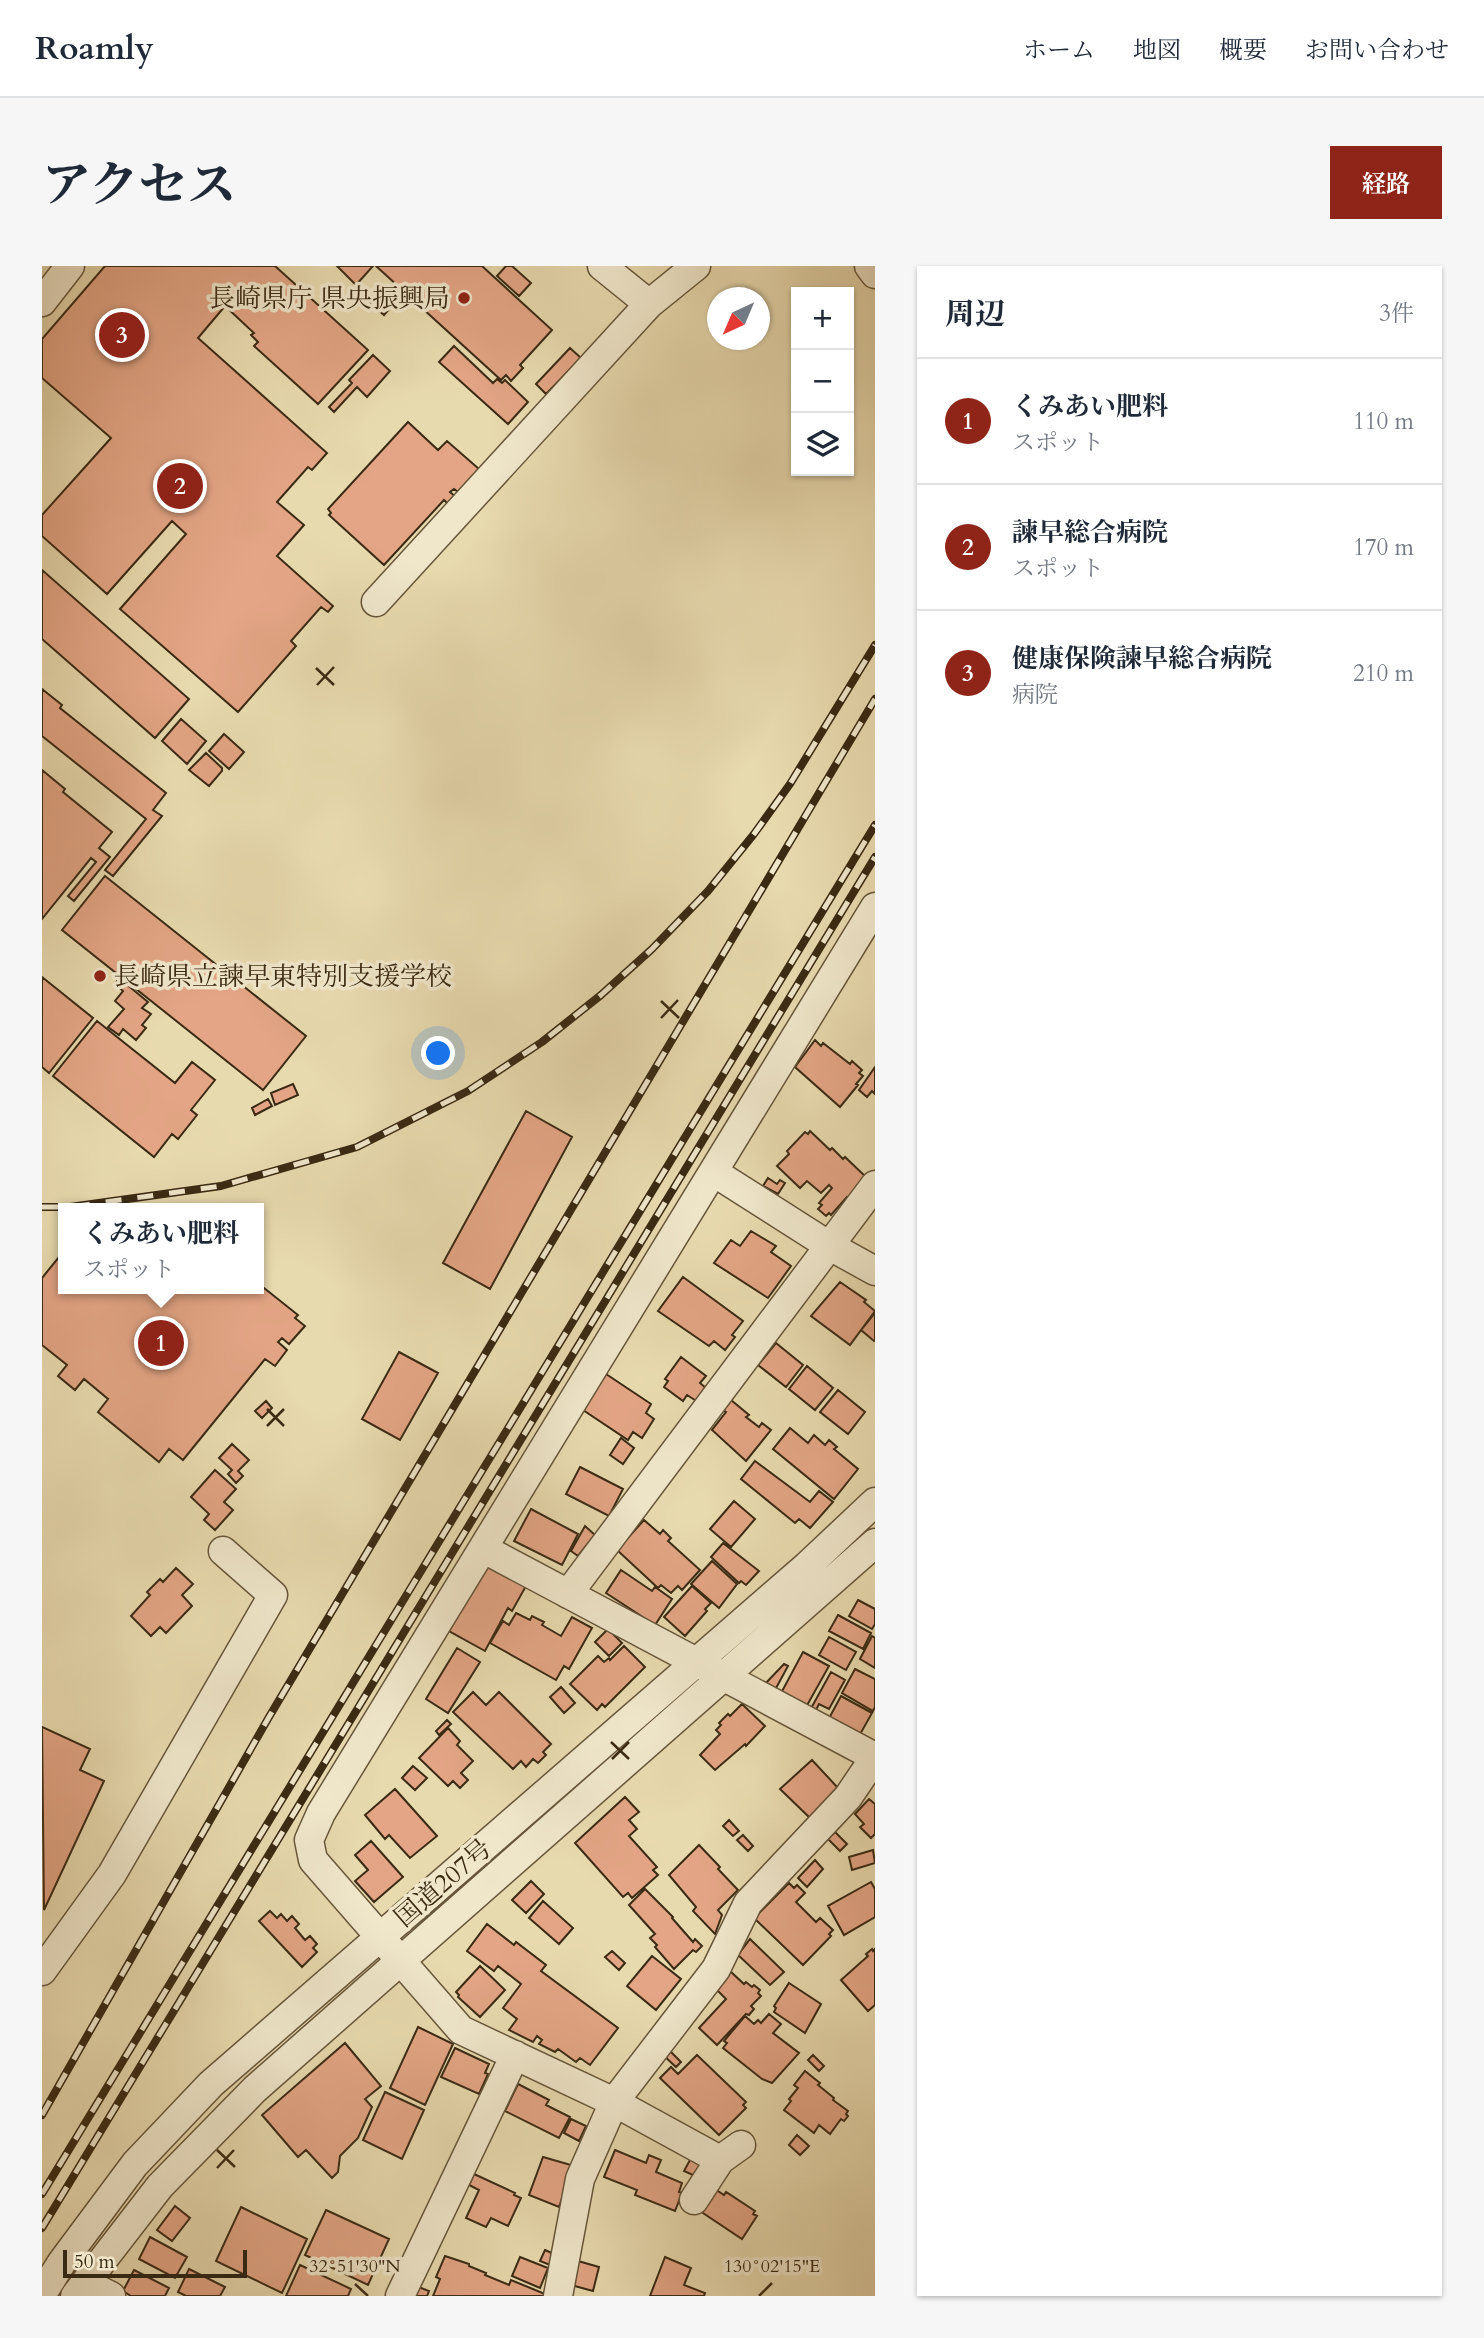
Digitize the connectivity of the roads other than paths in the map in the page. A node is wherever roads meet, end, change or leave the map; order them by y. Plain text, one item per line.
1 (70, 266) edge
2 (602, 266) edge
3 (696, 266) edge
4 (869, 266) edge
5 (875, 274) edge
6 (42, 302) edge
7 (649, 304) junction
8 (376, 602) dead end
9 (875, 907) edge
10 (715, 1172) junction
11 (875, 1185) edge
12 (828, 1245) junction
13 (875, 1271) edge
14 (875, 1502) edge
15 (875, 1544) edge
16 (484, 1549) junction
17 (223, 1551) dead end
18 (568, 1594) junction
19 (695, 1662) junction
20 (722, 1676) junction
21 (875, 1757) edge
22 (381, 1937) junction
23 (401, 1961) junction
24 (42, 1971) edge
25 (515, 2055) junction
26 (614, 2102) junction
27 (694, 2200) dead end
28 (80, 2289) edge
29 (42, 2294) edge
30 (110, 2296) edge
31 (400, 2296) edge
32 (558, 2296) edge

1 - 6 street
2 - 7 street
3 - 7 street
4 - 5 street
7 - 8 street
9 - 10 street
10 - 12 street
10 - 16 street
11 - 12 street
12 - 13 street
12 - 18 street
14 - 19 street, 国道207号
15 - 20 street
16 - 18 street
16 - 22 street
17 - 24 street
18 - 19 street
19 - 20 street
19 - 22 street, 国道207号
20 - 21 street
20 - 23 street
21 - 26 street
22 - 23 street
22 - 29 street, 国道207号
23 - 25 street
23 - 28 street
25 - 26 street
25 - 31 street
26 - 27 street
26 - 32 street
28 - 30 street

